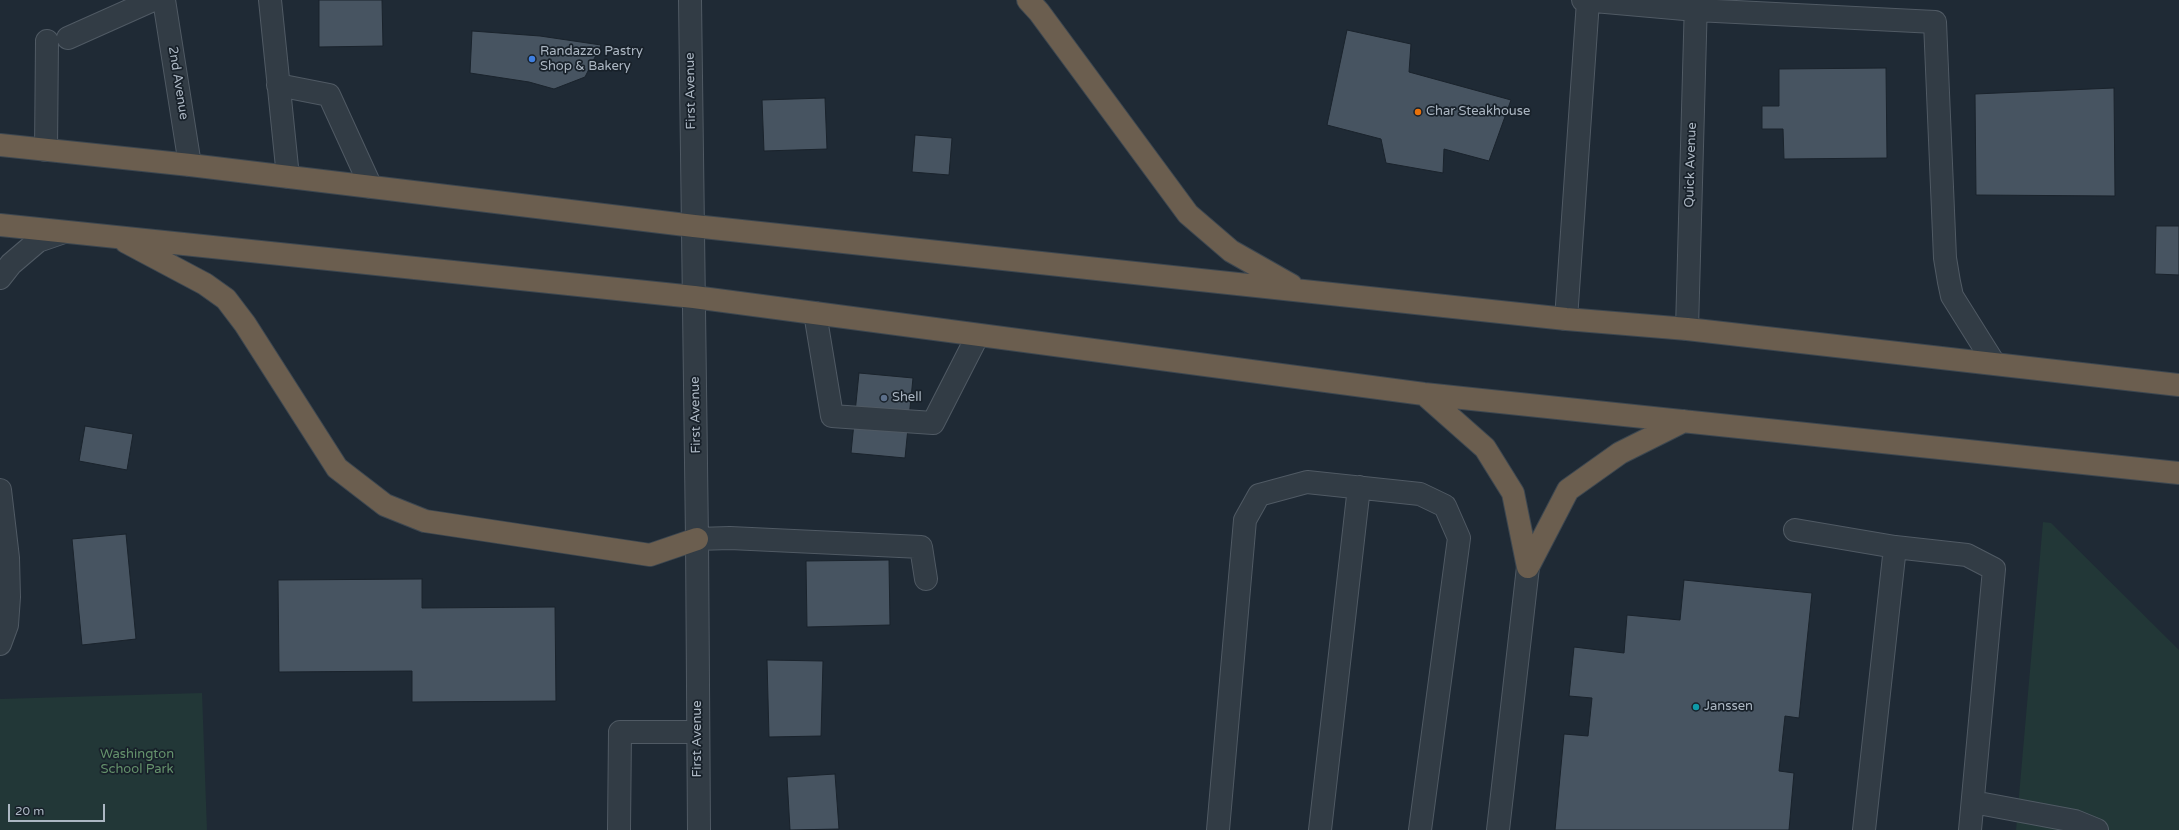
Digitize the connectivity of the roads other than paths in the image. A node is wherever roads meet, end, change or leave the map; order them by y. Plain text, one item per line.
1 (153, 0) edge
2 (164, 0) edge
3 (270, 0) edge
4 (690, 0) edge
5 (1028, 0) edge
6 (1586, 0) edge
7 (1696, 5) edge
8 (278, 85) junction
9 (0, 145) edge
10 (46, 150) junction
11 (190, 165) junction
12 (288, 177) junction
13 (371, 187) junction
14 (0, 225) edge
15 (694, 226) junction
16 (64, 232) junction
17 (115, 237) junction
18 (0, 278) edge
19 (1298, 290) junction
20 (694, 297) junction
21 (815, 313) junction
22 (1566, 319) junction
23 (1687, 329) junction
24 (978, 335) junction
25 (1994, 363) junction
26 (2179, 385) edge
27 (1424, 394) junction
28 (1684, 421) junction
29 (2176, 474) edge
30 (1359, 487) junction
31 (0, 490) edge
32 (1795, 530) dead end
33 (697, 539) junction
34 (1895, 548) junction
35 (1528, 567) junction
36 (926, 579) dead end
37 (0, 644) edge
38 (698, 732) junction
39 (1973, 802) junction
40 (619, 829) dead end
41 (699, 830) edge
42 (1218, 830) edge
43 (1320, 830) edge
44 (1420, 830) edge
45 (1498, 830) edge
46 (1864, 830) edge
47 (1970, 830) edge
48 (2097, 830) edge

1 - 10 street
2 - 11 street, 2nd Avenue
3 - 8 street
4 - 15 street, First Avenue
5 - 19 highway
6 - 7 street
6 - 22 street
7 - 23 street, Quick Avenue
7 - 25 street
8 - 12 street
8 - 13 street
9 - 10 highway
10 - 11 highway
11 - 12 highway
12 - 13 highway
13 - 15 highway
14 - 16 highway
15 - 19 highway
15 - 20 street, First Avenue
16 - 17 highway
16 - 18 street
17 - 20 highway
17 - 33 highway
19 - 22 highway
20 - 21 highway
20 - 33 street, First Avenue
21 - 24 highway
21 - 24 street
22 - 23 highway
23 - 25 highway
24 - 27 highway
25 - 26 highway
27 - 28 highway
27 - 35 highway
28 - 29 highway
28 - 35 highway
30 - 42 street
30 - 43 street
30 - 44 street
31 - 37 street
32 - 34 street
33 - 36 street
33 - 38 street, First Avenue
34 - 39 street
34 - 46 street
35 - 45 street
38 - 40 street
38 - 41 street, First Avenue
39 - 47 street
39 - 48 street

